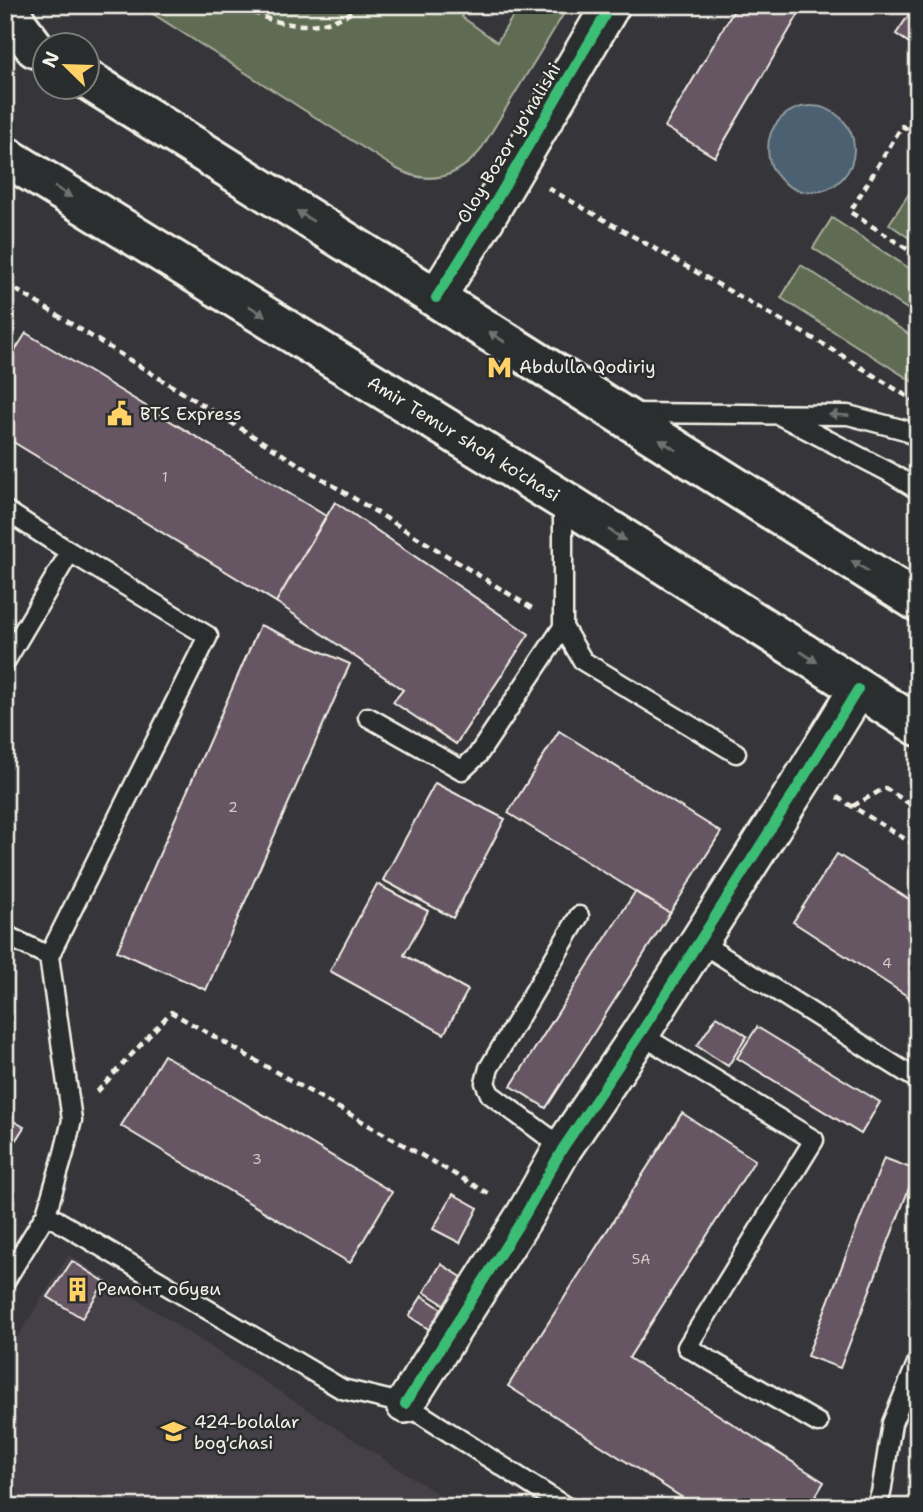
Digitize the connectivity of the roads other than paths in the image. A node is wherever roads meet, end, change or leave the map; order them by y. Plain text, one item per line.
1 (7, 5) edge
2 (611, 5) edge
3 (28, 44) edge
4 (102, 89) edge
5 (5, 156) edge
6 (436, 298) junction
7 (617, 413) junction
8 (776, 414) junction
9 (918, 438) edge
10 (918, 490) edge
11 (563, 500) junction
12 (5, 510) edge
13 (70, 552) junction
14 (918, 603) edge
15 (563, 627) junction
16 (5, 662) edge
17 (858, 689) junction
18 (368, 717) dead end
19 (918, 726) edge
20 (736, 753) dead end
21 (579, 916) dead end
22 (5, 934) edge
23 (698, 941) junction
24 (49, 956) junction
25 (640, 1034) junction
26 (918, 1080) edge
27 (563, 1147) junction
28 (46, 1214) junction
29 (5, 1281) edge
30 (918, 1361) edge
31 (405, 1404) junction
32 (818, 1423) dead end
33 (566, 1507) edge
34 (876, 1507) edge

1 - 3 main road
2 - 6 street, Oloy Bozor yo'nalishi
6 -> 4 main road
5 -> 11 main road, Amir Temur shoh ko'chasi
7 -> 6 main road
7 - 8 lane
14 -> 7 main road
9 -> 8 lane
8 - 10 lane
11 - 15 lane
11 -> 17 main road, Amir Temur shoh ko'chasi
12 - 13 lane
13 - 16 lane
13 - 24 lane
15 - 18 lane
15 - 20 lane
17 - 19 main road, Amir Temur shoh ko'chasi
17 - 23 street
21 - 27 lane
22 - 24 lane
23 - 25 street
23 - 26 lane
24 - 28 lane
25 - 27 street
25 - 32 lane
27 - 31 street
28 - 29 lane
28 - 31 lane
30 - 34 lane
31 - 33 lane

